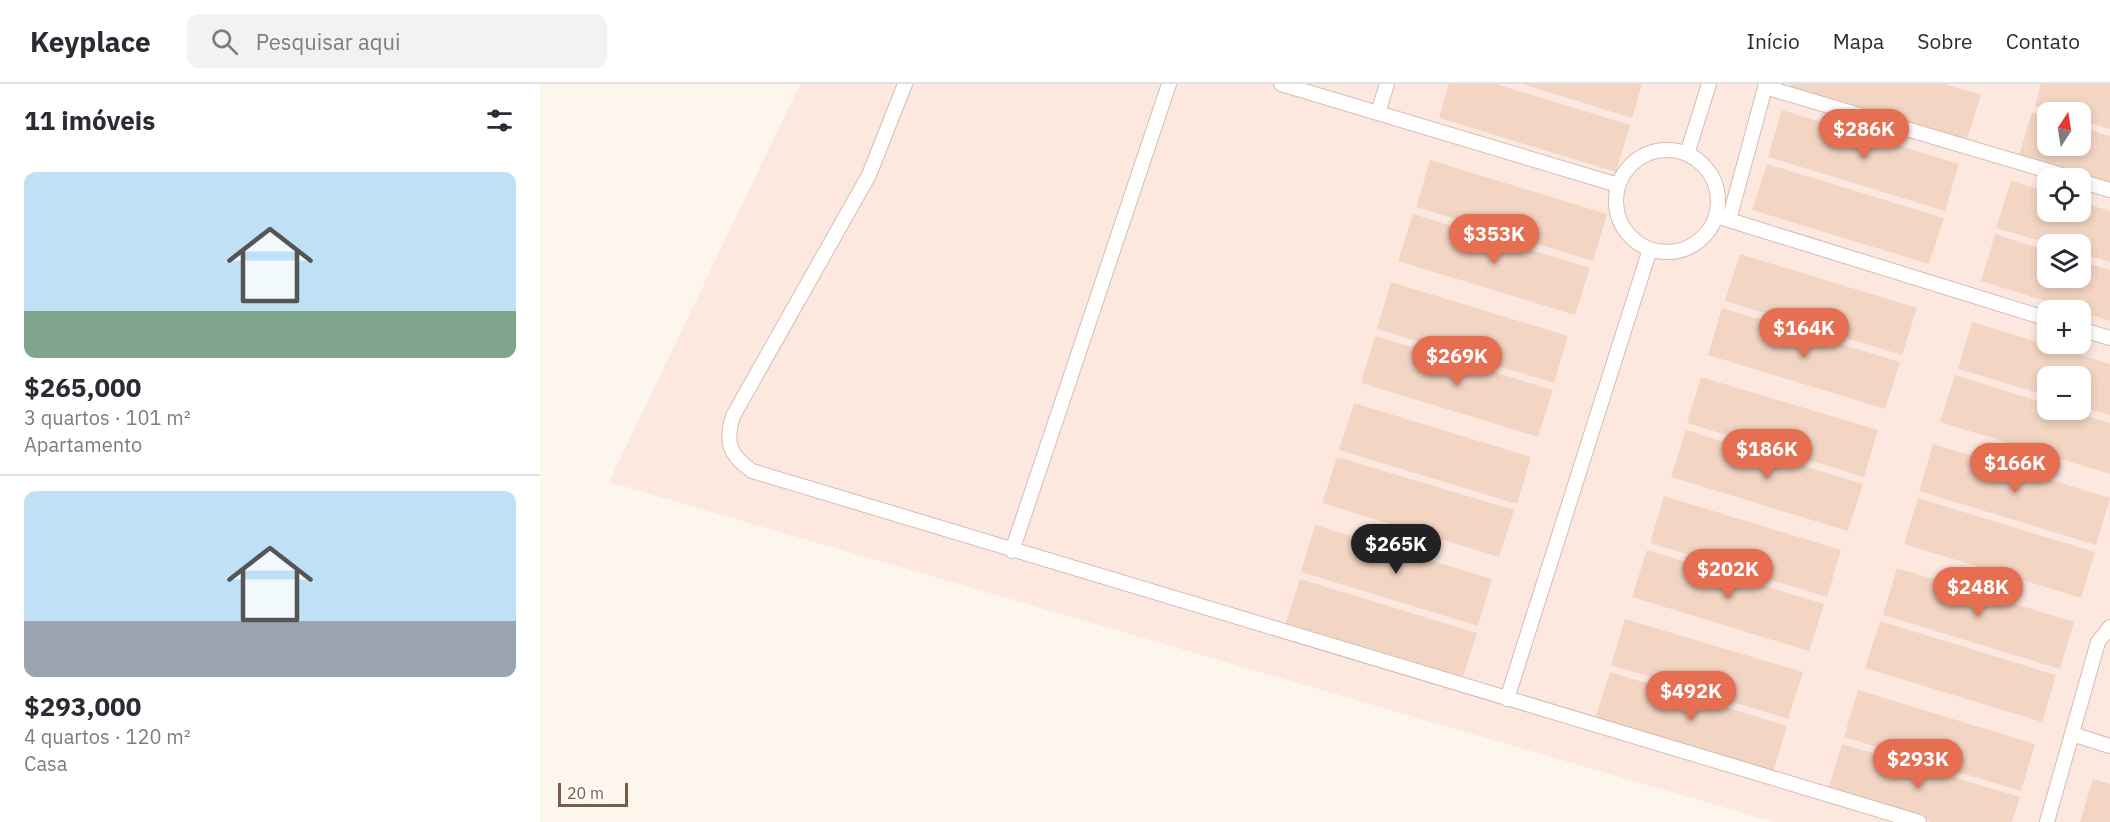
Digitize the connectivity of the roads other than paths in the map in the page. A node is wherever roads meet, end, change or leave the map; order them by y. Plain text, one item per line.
1 (905, 84) edge
2 (1169, 84) edge
3 (1281, 84) edge
4 (1387, 84) edge
5 (1709, 84) edge
6 (1765, 86) edge
7 (1378, 113) junction
8 (1687, 154) junction
9 (2039, 168) edge
10 (2091, 184) edge
11 (1618, 185) junction
12 (2110, 190) edge
13 (1722, 218) junction
14 (1650, 249) junction
15 (2037, 316) edge
16 (2091, 332) edge
17 (2110, 338) edge
18 (1011, 551) junction
19 (2110, 627) edge
20 (1507, 699) junction
21 (2072, 734) junction
22 (2110, 746) edge
23 (1919, 822) edge
24 (2047, 822) edge

1 - 18 lane
2 - 18 lane
3 - 7 lane
4 - 7 lane
5 - 8 lane
6 - 9 lane
6 - 13 lane
7 - 11 lane
8 - 11 lane
8 - 13 lane
10 - 12 lane
11 - 14 lane
13 - 14 lane
13 - 15 lane
14 - 20 lane
16 - 17 lane
18 - 20 lane
19 - 21 lane
20 - 23 lane
21 - 22 lane
21 - 24 lane

